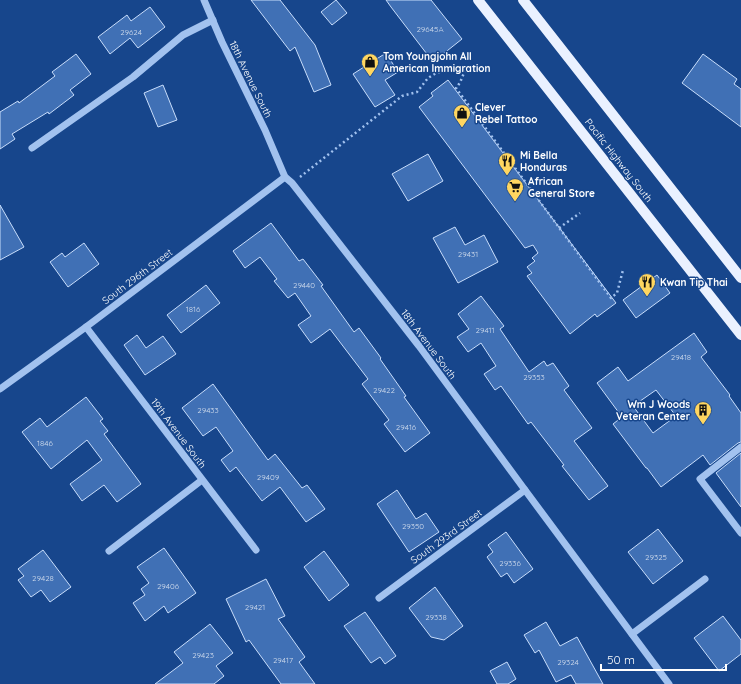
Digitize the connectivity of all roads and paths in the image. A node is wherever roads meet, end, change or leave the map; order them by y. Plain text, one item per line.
1 (204, 0) edge
2 (478, 0) edge
3 (523, 0) edge
4 (213, 20) junction
5 (32, 148) dead end
6 (285, 177) junction
7 (292, 183) junction
8 (580, 212) dead end
9 (559, 228) junction
10 (623, 270) dead end
11 (741, 278) edge
12 (86, 327) junction
13 (741, 335) edge
14 (0, 389) edge
15 (741, 447) edge
16 (202, 480) junction
17 (525, 490) junction
18 (741, 533) edge
19 (256, 550) dead end
20 (109, 551) dead end
21 (705, 579) dead end
22 (378, 598) dead end
23 (632, 634) junction
24 (669, 684) edge

1 - 4 street, 18th Avenue South
2 - 13 main road, Pacific Highway South
3 - 11 main road
4 - 5 street
4 - 6 street, 18th Avenue South
6 - 7 street, 18th Avenue South
6 - 12 street, South 296th Street
7 - 9 path
7 - 17 street, 18th Avenue South
8 - 9 path
9 - 10 path
12 - 14 street, South 296th Street
12 - 16 street, 19th Avenue South
15 - 18 street
16 - 19 street, 19th Avenue South
16 - 20 street
17 - 22 street, South 293rd Street
17 - 23 street, 18th Avenue South
21 - 23 street
23 - 24 street, 18th Avenue South

